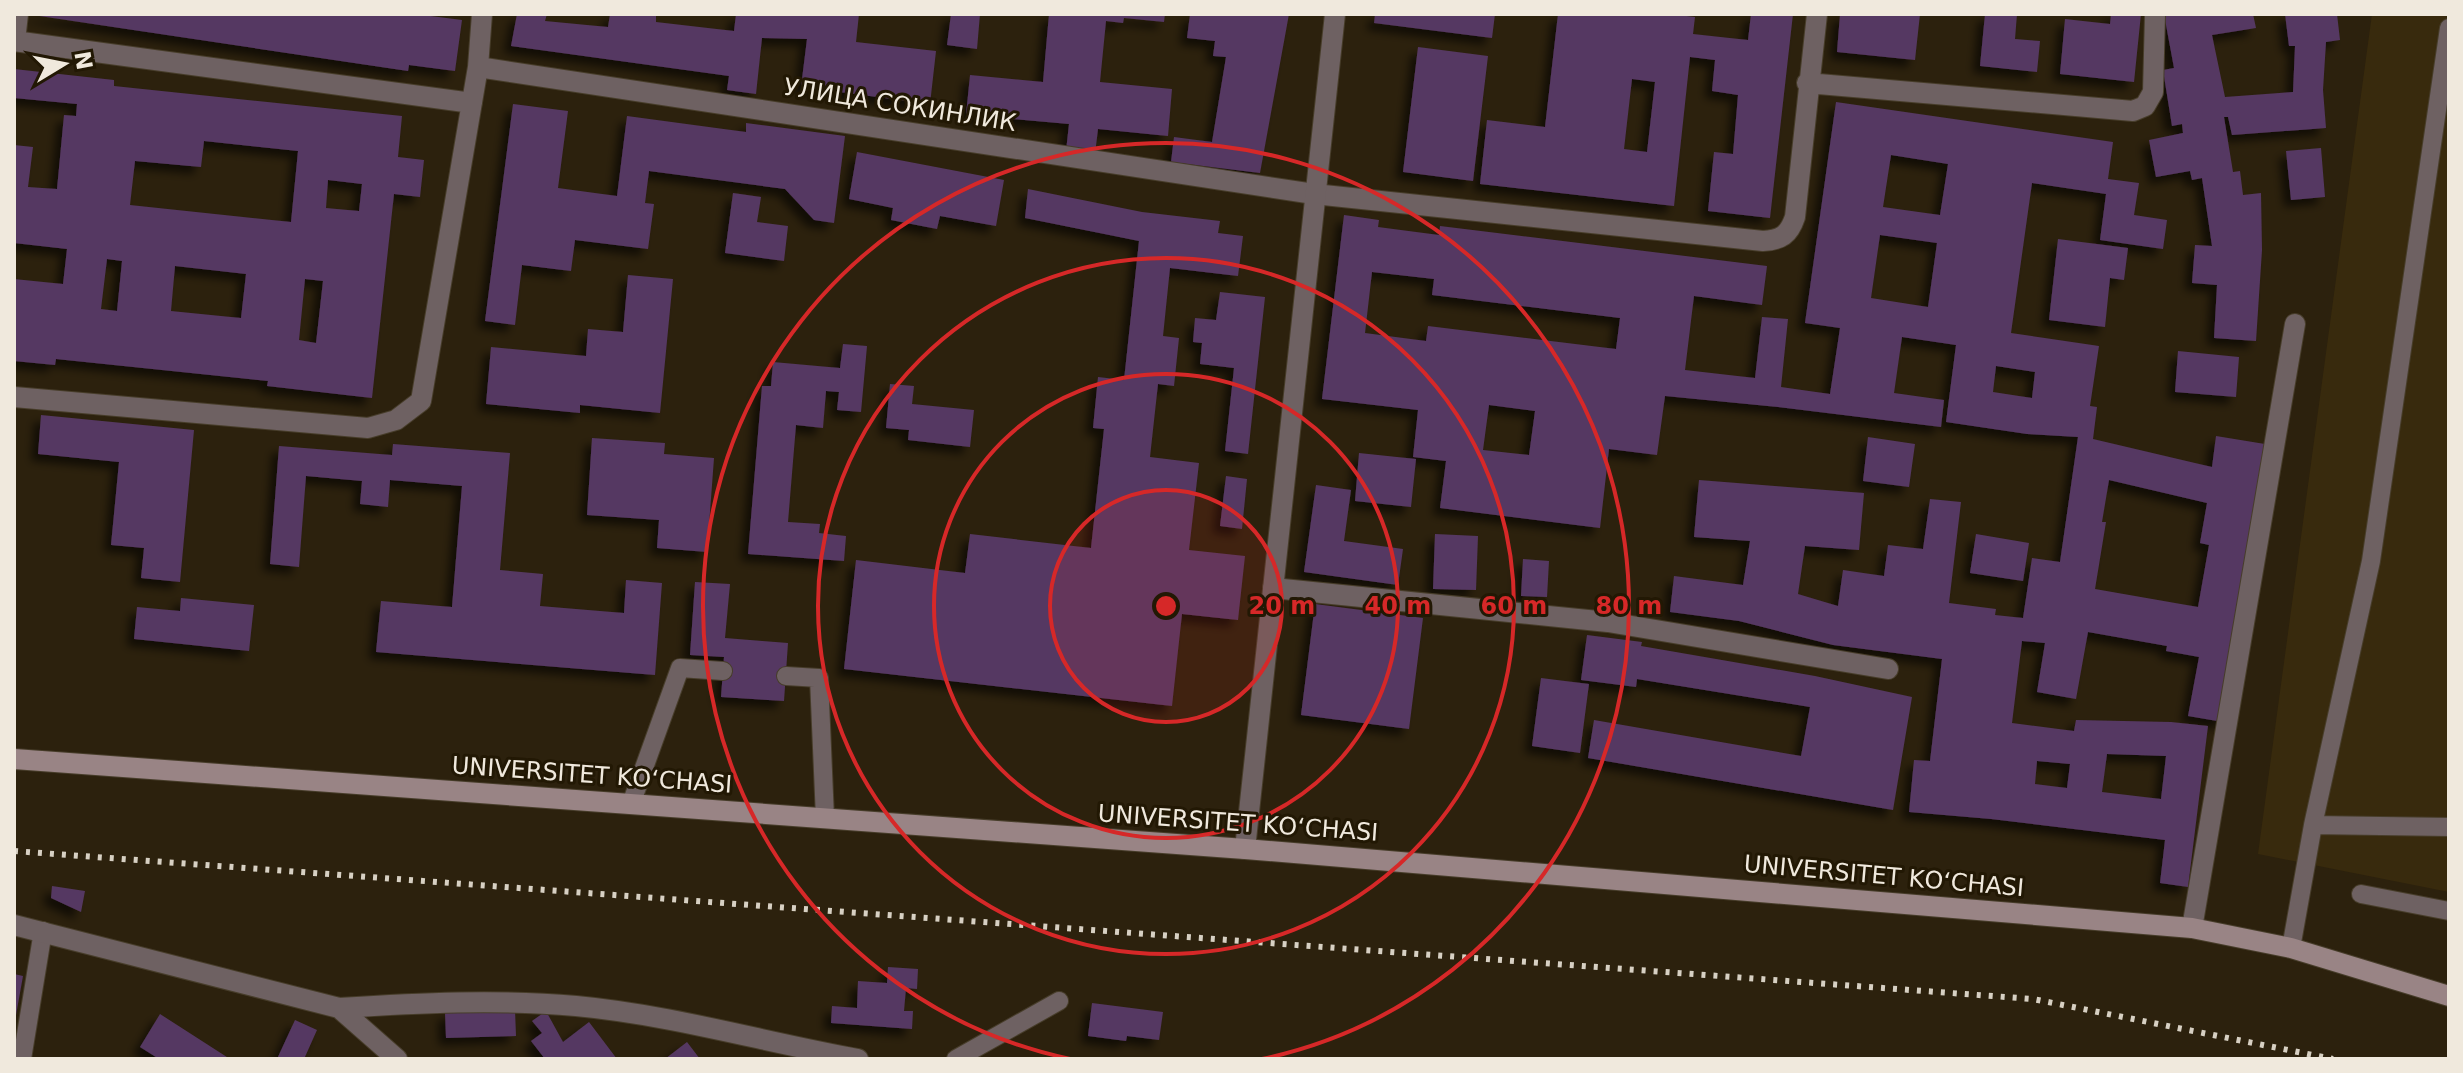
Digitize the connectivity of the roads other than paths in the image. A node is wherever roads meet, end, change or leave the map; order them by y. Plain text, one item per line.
1 (19, 14) edge
2 (482, 14) edge
3 (1335, 14) edge
4 (1817, 14) edge
5 (2155, 14) edge
6 (2449, 28) edge
7 (15, 41) edge
8 (478, 67) junction
9 (1807, 83) junction
10 (472, 103) junction
11 (2443, 108) edge
12 (1314, 194) junction
13 (2295, 324) dead end
14 (14, 397) edge
15 (1273, 588) junction
16 (1888, 669) dead end
17 (723, 671) dead end
18 (786, 676) dead end
19 (14, 759) edge
20 (631, 804) junction
21 (825, 818) junction
22 (2313, 825) junction
23 (2449, 827) edge
24 (1245, 849) junction
25 (2361, 894) dead end
26 (2449, 911) edge
27 (14, 925) edge
28 (2192, 928) junction
29 (43, 931) junction
30 (2291, 948) junction
31 (2449, 996) edge
32 (1059, 1001) dead end
33 (339, 1008) junction
34 (22, 1059) edge
35 (397, 1059) edge
36 (858, 1059) edge
37 (956, 1059) edge

1 - 7 lane
2 - 8 street
3 - 12 street
4 - 9 street
5 - 9 street
6 - 11 lane
7 - 10 street
8 - 10 street
8 - 12 street, УЛИЦА СОКИНЛИК
9 - 12 street, УЛИЦА СОКИНЛИК
10 - 14 street
11 - 22 lane
12 - 15 street
13 - 28 street
15 - 16 street
15 - 24 street
17 - 20 lane
18 - 21 lane
19 - 20 main road, UNIVERSITET KО‘CHASI
20 - 21 main road, UNIVERSITET KО‘CHASI
21 - 24 main road, UNIVERSITET KО‘CHASI
22 - 23 lane
22 - 30 lane
24 - 28 main road, UNIVERSITET KО‘CHASI
25 - 26 lane
27 - 29 street
28 - 30 main road, UNIVERSITET KО‘CHASI
29 - 33 street
29 - 34 lane
30 - 31 main road, UNIVERSITET KО‘CHASI
32 - 37 lane
33 - 35 street
33 - 36 street

